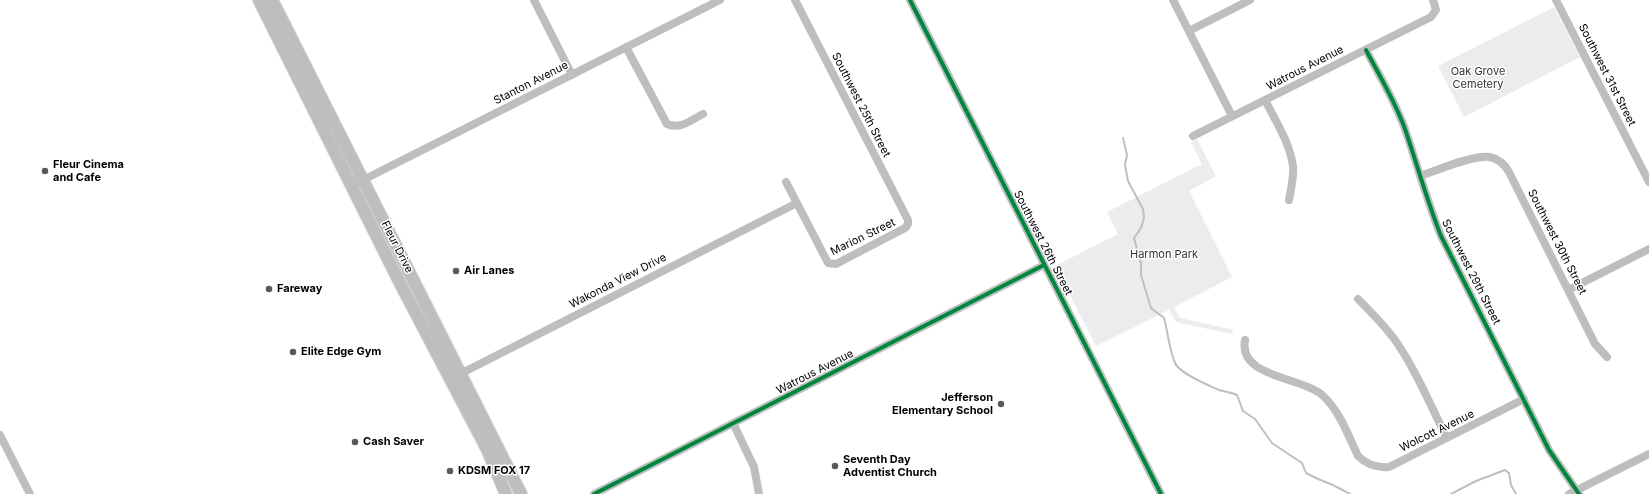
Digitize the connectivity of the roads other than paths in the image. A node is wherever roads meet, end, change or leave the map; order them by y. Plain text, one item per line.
1 (259, 0) edge
2 (272, 0) edge
3 (534, 0) edge
4 (720, 0) edge
5 (795, 0) edge
6 (910, 0) edge
7 (1173, 0) edge
8 (1250, 0) edge
9 (1433, 0) edge
10 (1556, 0) edge
11 (1189, 31) junction
12 (626, 47) junction
13 (1366, 50) junction
14 (572, 75) junction
15 (1265, 100) junction
16 (703, 114) dead end
17 (1232, 116) junction
18 (1192, 136) dead end
19 (1420, 176) junction
20 (364, 180) junction
21 (786, 182) dead end
22 (1649, 182) edge
23 (352, 186) junction
24 (1289, 200) dead end
25 (797, 202) junction
26 (908, 220) joint
27 (1649, 249) edge
28 (1044, 265) junction
29 (1568, 290) junction
30 (1358, 299) dead end
31 (1245, 340) dead end
32 (1607, 357) dead end
33 (456, 376) junction
34 (1524, 399) junction
35 (733, 423) junction
36 (0, 435) edge
37 (1447, 438) junction
38 (1649, 454) edge
39 (1575, 493) edge
40 (30, 494) edge
41 (506, 494) edge
42 (521, 494) edge
43 (594, 494) edge
44 (759, 494) edge
45 (1161, 494) edge

1 - 23 main road, Fleur Drive
2 - 20 main road, Fleur Drive
3 - 14 street
4 - 12 street, Stanton Avenue
5 - 26 street, Southwest 25th Street
6 - 28 street, Southwest 26th Street
7 - 11 street
8 - 11 street
9 - 13 street, Watrous Avenue
10 - 22 street, Southwest 31st Street
11 - 17 street
12 - 14 street, Stanton Avenue
12 - 16 street
13 - 15 street, Watrous Avenue
13 - 19 street, Southwest 29th Street
14 - 20 street, Stanton Avenue
15 - 17 street, Watrous Avenue
15 - 24 street
17 - 18 street, Watrous Avenue
19 - 29 street, Southwest 30th Street
19 - 34 street, Southwest 29th Street
20 - 23 street, Stanton Avenue
20 - 33 main road, Fleur Drive
21 - 25 street
23 - 33 main road, Fleur Drive
25 - 26 street, Marion Street
25 - 33 street, Wakonda View Drive
27 - 29 street
28 - 35 street, Watrous Avenue
28 - 45 street, Southwest 26th Street
29 - 32 street, Southwest 30th Street
30 - 37 street
31 - 37 street, Wolcott Avenue
33 - 41 main road, Fleur Drive
33 - 42 main road, Fleur Drive
34 - 37 street, Wolcott Avenue
34 - 39 street, Southwest 29th Street
35 - 43 street, Watrous Avenue
35 - 44 street
36 - 40 street
38 - 39 street

